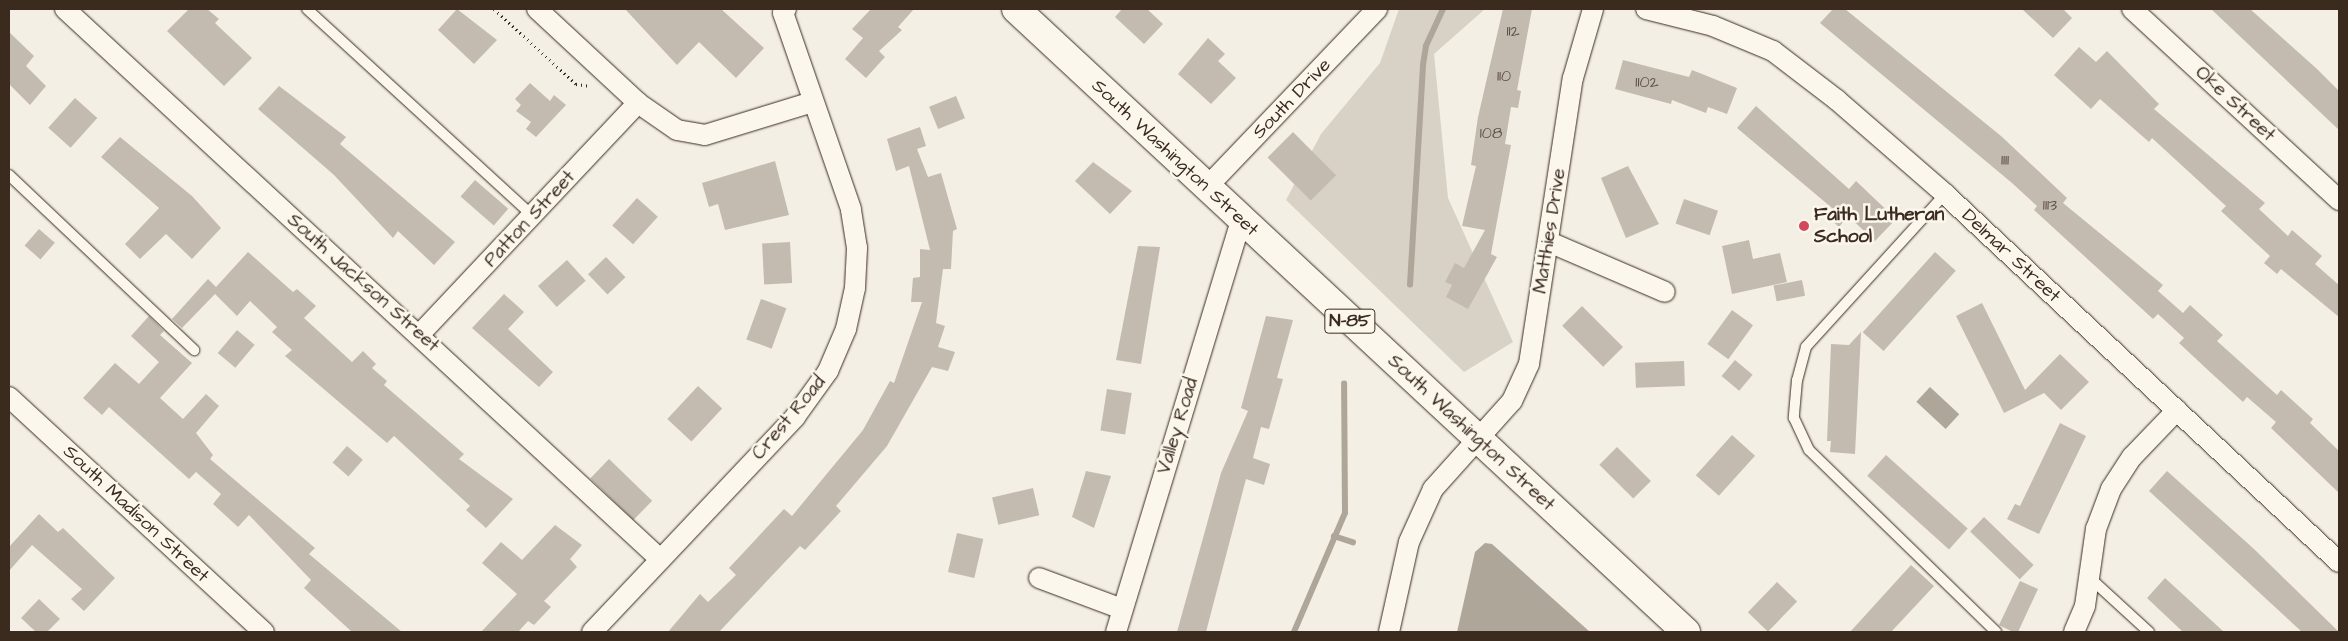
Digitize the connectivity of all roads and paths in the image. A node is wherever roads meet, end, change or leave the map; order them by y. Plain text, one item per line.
1 (65, 9) edge
2 (307, 9) edge
3 (494, 9) edge
4 (537, 9) edge
5 (1016, 9) edge
6 (1377, 9) edge
7 (1593, 9) edge
8 (1646, 9) edge
9 (2132, 9) edge
10 (781, 10) edge
11 (594, 87) dead end
12 (812, 102) junction
13 (638, 103) junction
14 (9, 175) edge
15 (1206, 188) junction
16 (1945, 194) junction
17 (2339, 200) edge
18 (533, 216) junction
19 (1241, 220) junction
20 (1549, 242) junction
21 (1665, 292) dead end
22 (420, 334) junction
23 (194, 350) dead end
24 (9, 397) edge
25 (2177, 410) junction
26 (1478, 440) junction
27 (660, 559) junction
28 (2339, 562) edge
29 (1039, 578) dead end
30 (2090, 578) junction
31 (1122, 609) junction
32 (264, 632) edge
33 (592, 632) edge
34 (1116, 632) edge
35 (1389, 632) edge
36 (1686, 632) edge
37 (1996, 632) edge
38 (2074, 632) edge
39 (2149, 632) edge

1 - 22 street, South Jackson Street
2 - 18 lane
3 - 11 path
4 - 13 street
5 - 15 main road, South Washington Street / N-85
6 - 15 street, South Drive
7 - 20 street, Matthies Drive
8 - 16 street, Delmar Street
9 - 17 street, Oke Street
10 - 12 street, Crest Road
12 - 13 street
12 - 27 street, Crest Road
13 - 18 street, Patton Street
14 - 23 lane
15 - 19 main road, South Washington Street / N-85
16 - 25 street, Delmar Street
16 - 37 lane
18 - 22 street, Patton Street
19 - 26 main road, South Washington Street / N-85
19 - 31 street, Valley Road
20 - 21 street
20 - 26 street, Matthies Drive
22 - 27 street, South Jackson Street
24 - 32 street, South Madison Street
25 - 28 street, Delmar Street
25 - 30 street
26 - 35 street, Matthies Drive
26 - 36 main road, South Washington Street / N-85
27 - 33 street, Crest Road
29 - 31 street
30 - 38 street
30 - 39 lane
31 - 34 street, Valley Road

